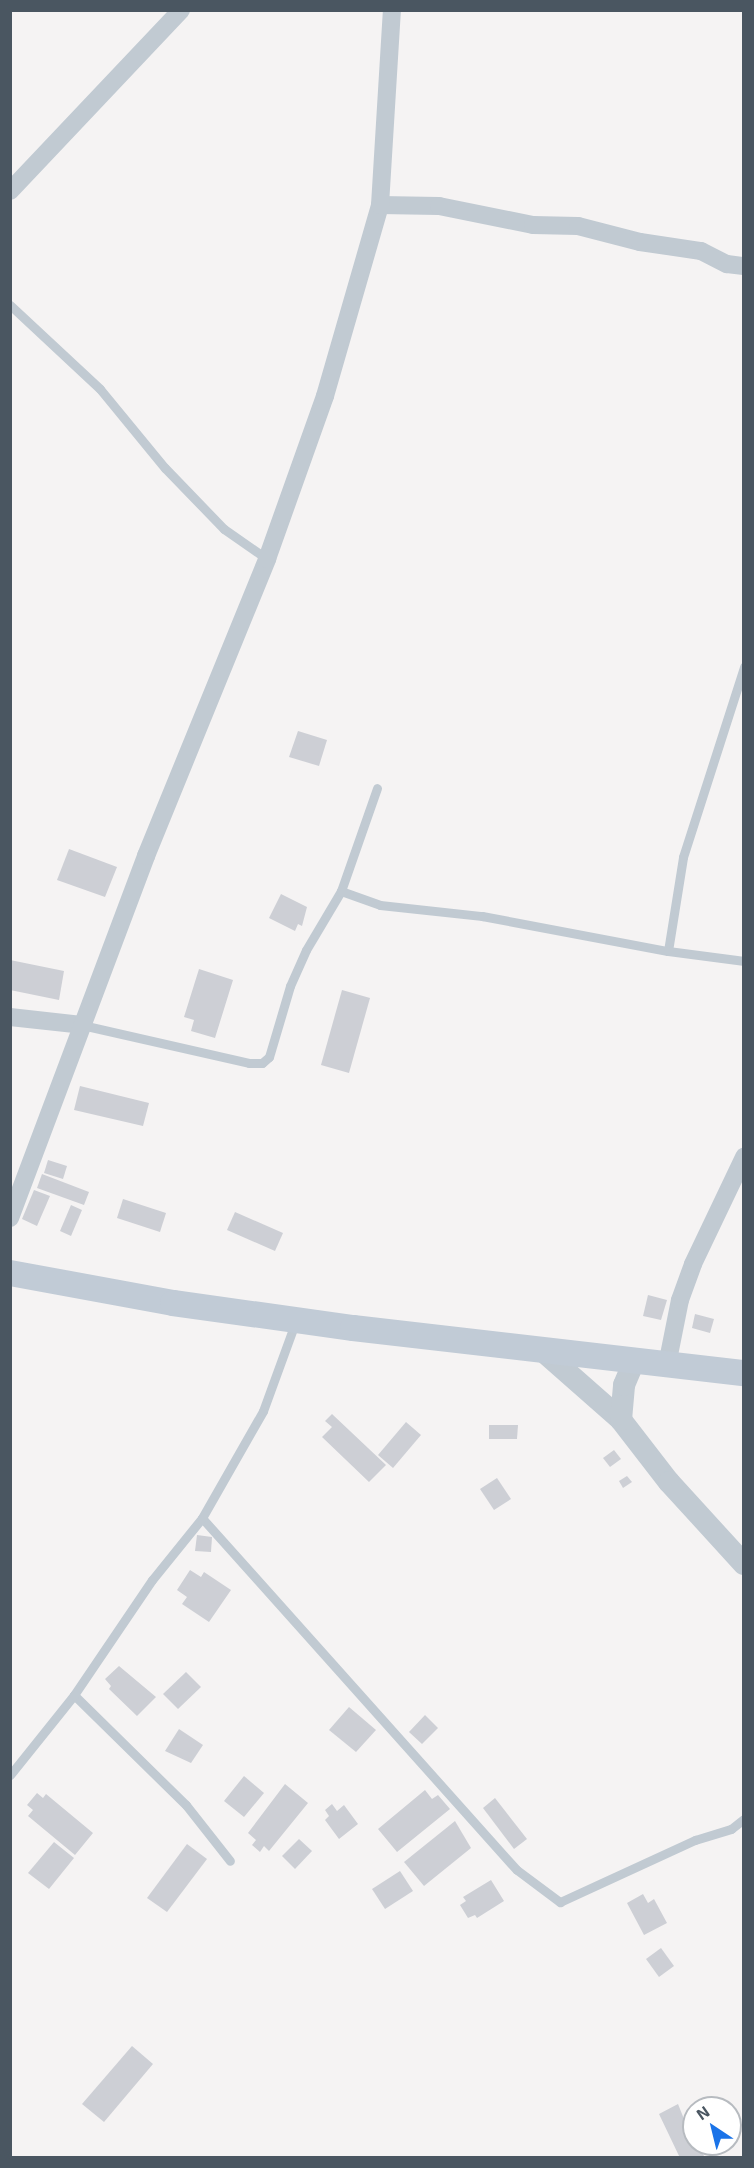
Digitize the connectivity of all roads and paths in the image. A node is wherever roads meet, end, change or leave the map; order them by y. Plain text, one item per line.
1 (181, 10) edge
2 (392, 10) edge
3 (10, 191) edge
4 (380, 205) junction
5 (744, 266) edge
6 (10, 305) edge
7 (267, 559) junction
8 (744, 668) edge
9 (376, 788) dead end
10 (341, 891) junction
11 (668, 951) junction
12 (744, 961) edge
13 (10, 1017) edge
14 (82, 1024) junction
15 (744, 1157) edge
16 (10, 1218) edge
17 (10, 1273) edge
18 (296, 1320) junction
19 (544, 1352) junction
20 (634, 1361) junction
21 (667, 1365) junction
22 (744, 1373) edge
23 (621, 1420) junction
24 (202, 1518) junction
25 (744, 1564) edge
26 (74, 1695) junction
27 (10, 1775) edge
28 (744, 1819) edge
29 (231, 1861) dead end

1 - 3 street
2 - 4 street
4 - 5 street
4 - 7 street
6 - 7 lane
7 - 14 street
8 - 11 lane
9 - 10 lane
10 - 11 lane
10 - 14 lane
11 - 12 lane
13 - 14 street
14 - 16 street
15 - 21 street
17 - 18 main road
18 - 19 main road
18 - 24 lane
19 - 20 main road
19 - 23 street
20 - 21 main road
20 - 23 street
21 - 22 main road
23 - 25 street
24 - 26 lane
24 - 28 lane
26 - 27 lane
26 - 29 lane

